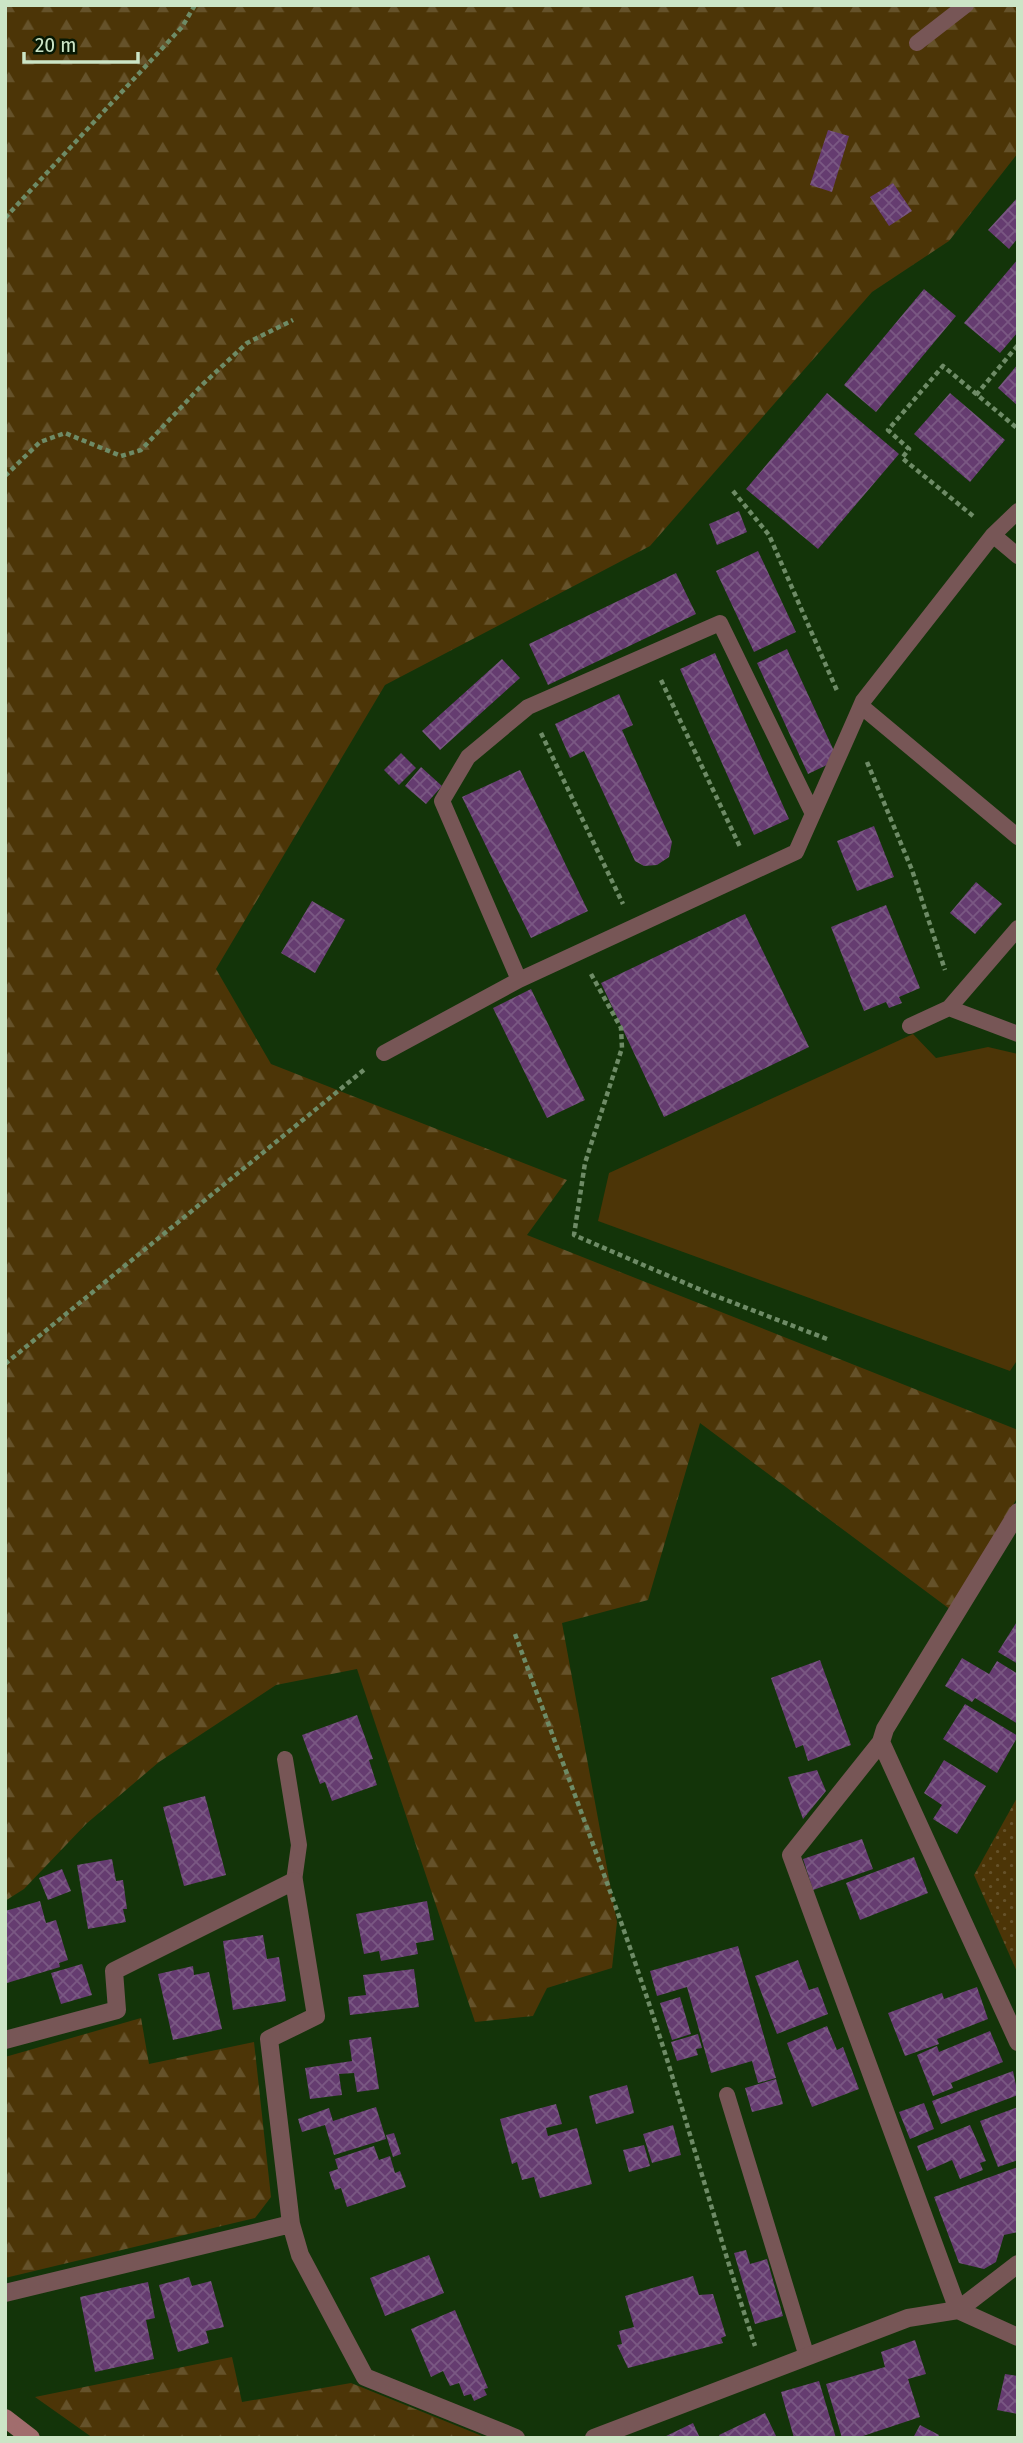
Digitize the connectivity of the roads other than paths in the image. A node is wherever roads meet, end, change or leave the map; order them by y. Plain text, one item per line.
1 (966, 5) edge
2 (917, 43) dead end
3 (1018, 511) edge
4 (993, 535) junction
5 (1018, 556) edge
6 (861, 706) junction
7 (813, 814) junction
8 (1018, 836) edge
9 (1018, 929) edge
10 (519, 979) junction
11 (949, 1008) junction
12 (910, 1026) dead end
13 (1018, 1034) edge
14 (384, 1053) road end
15 (1018, 1512) edge
16 (881, 1742) junction
17 (285, 1759) dead end
18 (294, 1881) junction
19 (5, 2040) edge
20 (1018, 2042) edge
21 (727, 2095) dead end
22 (291, 2224) junction
23 (1018, 2263) edge
24 (5, 2293) edge
25 (958, 2310) junction
26 (1018, 2337) edge
27 (807, 2357) junction
28 (5, 2418) edge
29 (31, 2438) edge
30 (516, 2438) edge
31 (594, 2438) edge

1 - 2 lane
3 - 4 lane
4 - 5 lane
4 - 6 lane
6 - 7 lane
6 - 8 lane
7 - 10 lane
7 - 10 lane
9 - 11 lane
10 - 14 lane
11 - 12 lane
11 - 13 lane
15 - 16 street
16 - 20 street
16 - 25 street
17 - 18 lane
18 - 19 street
18 - 22 street
21 - 27 lane
22 - 24 street
22 - 30 street
23 - 25 street
25 - 26 street
25 - 27 street
27 - 31 street
28 - 29 street

